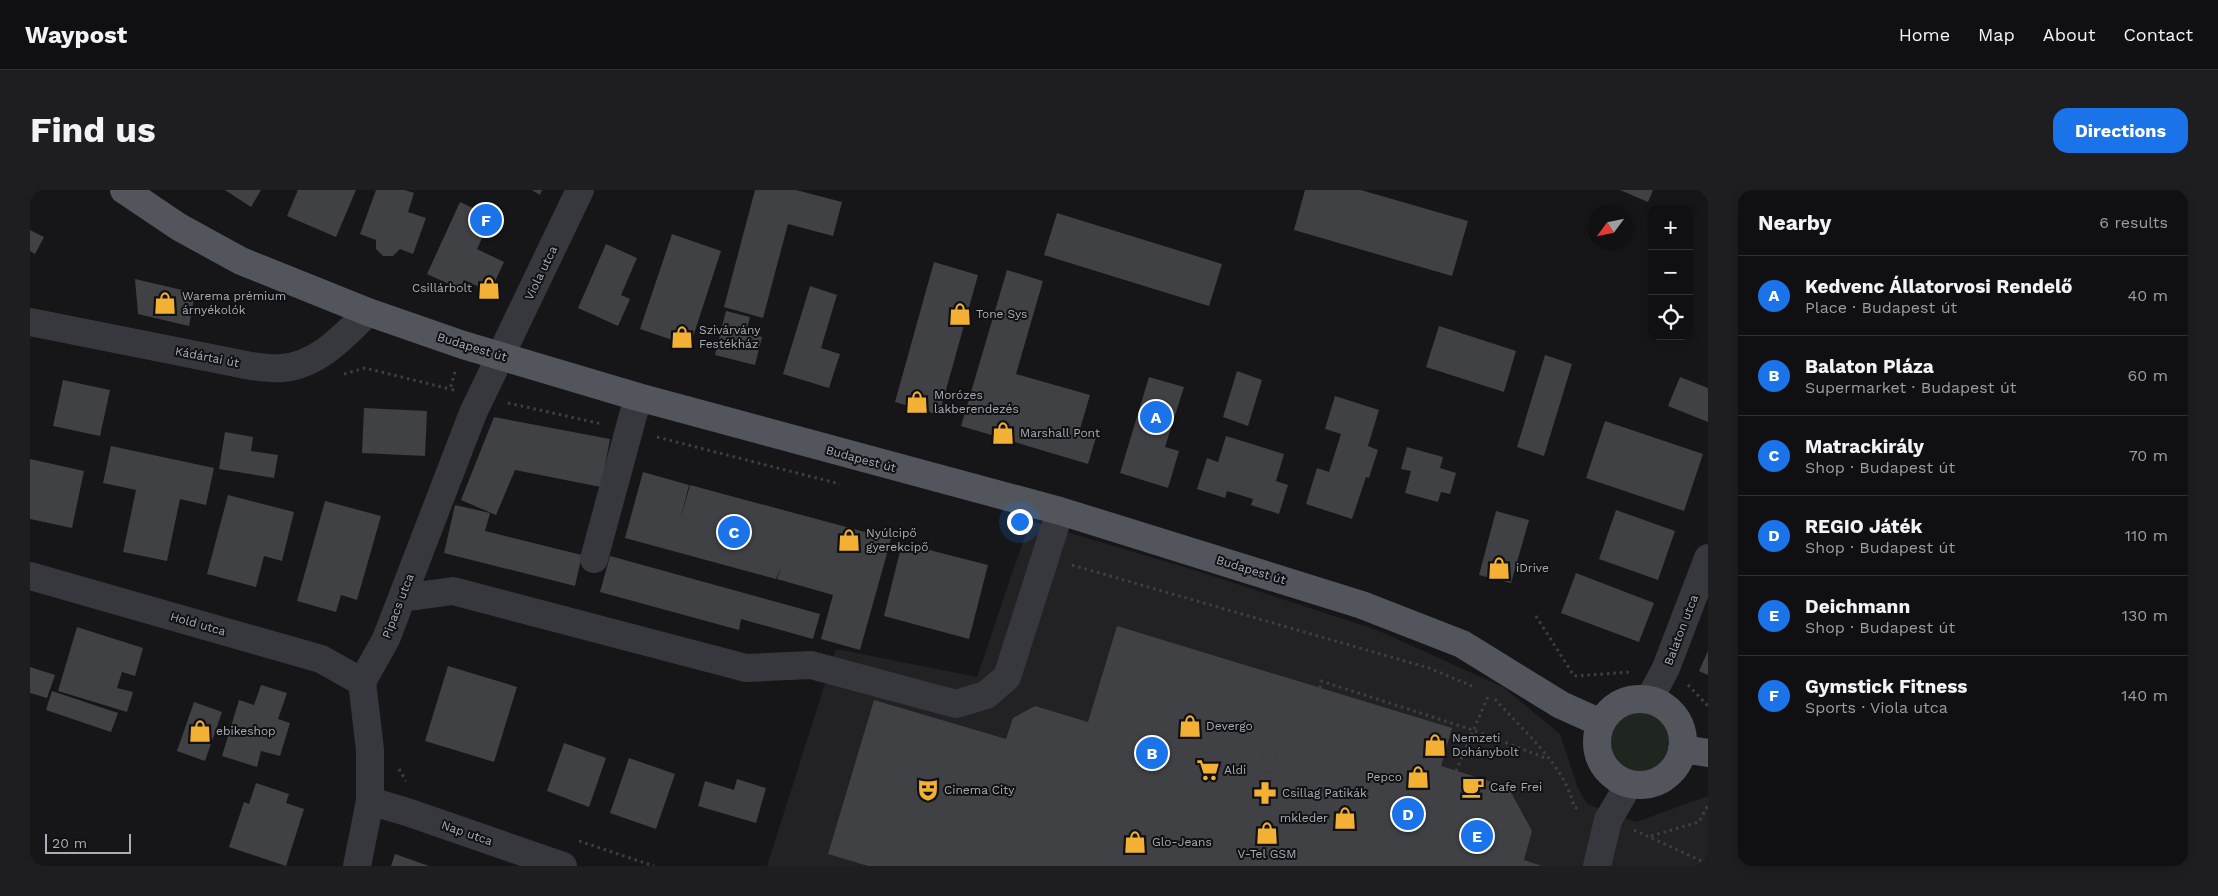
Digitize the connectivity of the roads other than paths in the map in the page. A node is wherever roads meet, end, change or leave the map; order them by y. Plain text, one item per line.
1 (124, 190) edge
2 (580, 190) edge
3 (368, 312) junction
4 (30, 322) edge
5 (501, 356) junction
6 (638, 397) junction
7 (1060, 511) junction
8 (1708, 558) edge
9 (594, 560) dead end
10 (30, 576) edge
11 (402, 598) junction
12 (362, 682) junction
13 (1648, 700) junction
14 (1600, 723) junction
15 (1695, 751) edge
16 (1629, 784) junction
17 (370, 801) junction
18 (357, 866) edge
19 (563, 866) edge
20 (1597, 866) edge

1 - 3 main road, Budapest út
2 - 5 street, Viola utca
3 - 4 street, Kádártai út
3 - 5 main road, Budapest út
5 - 6 main road, Budapest út
5 - 11 street, Pipacs utca
6 - 7 main road, Budapest út
6 - 9 street
7 - 11 street
7 - 14 main road, Budapest út
8 - 13 street, Balaton utca
10 - 12 street, Hold utca
11 - 12 street, Pipacs utca
12 - 17 street
13 - 14 main road
13 - 15 main road
14 - 16 main road
15 - 16 main road
16 - 20 street
17 - 18 street
17 - 19 street, Nap utca

